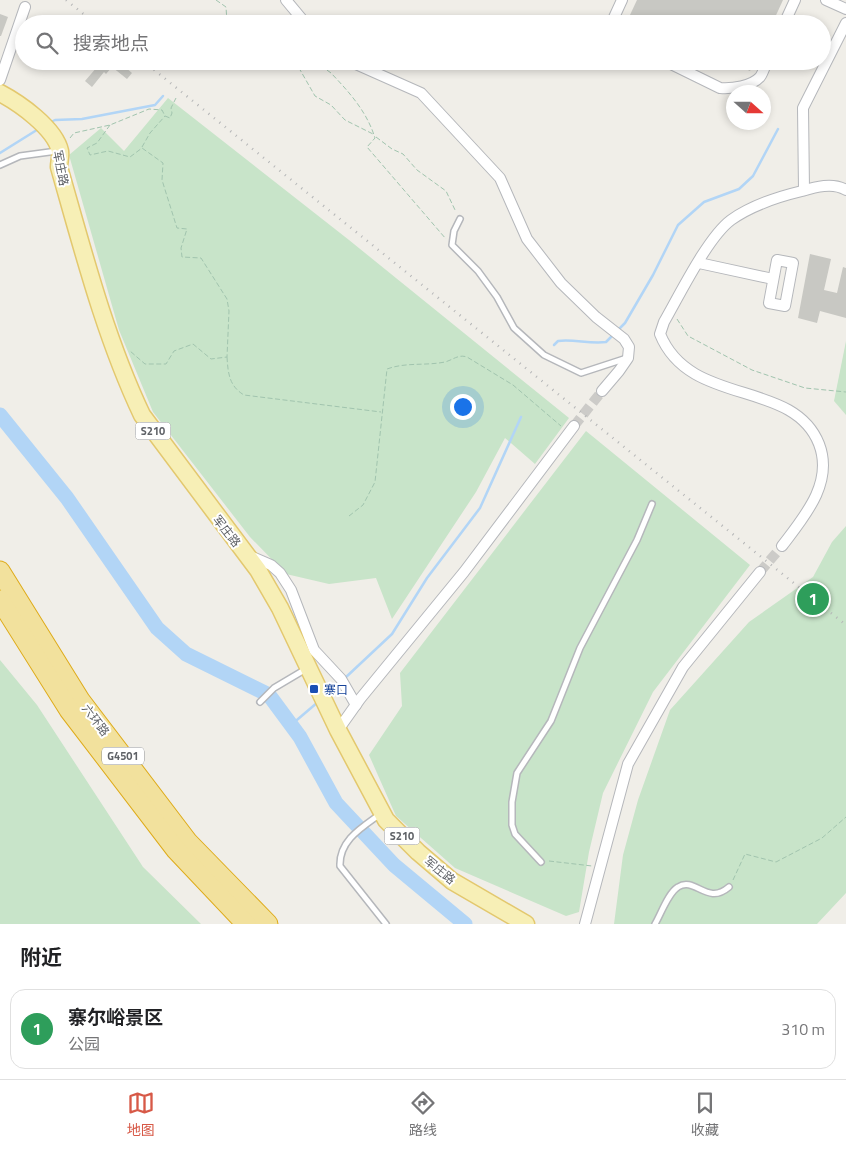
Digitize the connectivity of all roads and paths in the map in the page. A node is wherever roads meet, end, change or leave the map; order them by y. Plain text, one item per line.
1 (216, 0) edge
2 (286, 0) edge
3 (622, 0) edge
4 (795, 0) edge
5 (826, 0) edge
6 (25, 7) dead end
7 (846, 10) edge
8 (22, 15) edge
9 (227, 15) edge
10 (298, 15) edge
11 (615, 15) edge
12 (788, 15) edge
13 (846, 23) edge
14 (15, 36) edge
15 (831, 53) edge
16 (299, 70) edge
17 (326, 70) edge
18 (370, 70) edge
19 (683, 70) edge
20 (763, 70) edge
21 (822, 70) edge
22 (0, 80) edge
23 (0, 93) edge
24 (176, 98) dead end
25 (165, 116) junction
26 (110, 125) junction
27 (374, 135) junction
28 (56, 144) junction
29 (142, 148) junction
30 (0, 165) edge
31 (804, 190) junction
32 (846, 190) edge
33 (460, 219) joint
34 (452, 246) junction
35 (699, 263) junction
36 (774, 279) dead end
37 (671, 310) junction
38 (115, 348) junction
39 (227, 357) junction
40 (628, 358) junction
41 (602, 391) tunnel mouth
42 (846, 392) edge
43 (382, 412) junction
44 (571, 430) joint
45 (652, 504) dead end
46 (349, 516) dead end
47 (782, 546) tunnel mouth
48 (246, 555) junction
49 (0, 571) edge
50 (760, 572) tunnel mouth
51 (0, 600) edge
52 (309, 668) junction
53 (260, 702) dead end
54 (356, 705) junction
55 (338, 730) junction
56 (376, 817) junction
57 (846, 818) edge
58 (541, 862) joint
59 (599, 867) junction
60 (729, 887) joint
61 (246, 924) edge
62 (268, 924) edge
63 (386, 924) edge
64 (526, 924) edge
65 (586, 924) edge
66 (655, 924) edge

1 - 9 path
2 - 10 street
3 - 11 street
4 - 12 street
5 - 7 street
6 - 8 street
13 - 15 street
14 - 22 street
16 - 27 path
17 - 27 path
18 - 40 street
19 - 20 street
21 - 31 street
23 - 28 main road, 军庄路
24 - 25 path
25 - 26 path
25 - 29 path
26 - 28 path
26 - 29 path
27 - 33 path
27 - 34 path
28 - 30 lane
28 - 38 main road, 军庄路 / S210
29 - 39 path
31 - 32 street
31 - 35 street
33 - 34 lane
34 - 40 lane
35 - 36 street
35 - 37 street
37 - 42 path
37 - 47 street
38 - 39 path
38 - 48 main road, 军庄路 / S210
39 - 43 path
40 - 41 street
43 - 44 path
43 - 46 path
44 - 54 street
45 - 58 lane
48 - 52 main road, 军庄路 / S210
48 - 54 street
49 - 62 highway, 六环路 / G4501
50 - 59 street
51 - 61 highway, 六环路 / G4501
52 - 53 lane
52 - 55 main road, 军庄路 / S210
54 - 55 street
55 - 56 main road, 军庄路 / S210
56 - 63 lane
56 - 64 main road, 军庄路 / S210
57 - 60 path
58 - 59 path
59 - 65 street
60 - 66 lane

